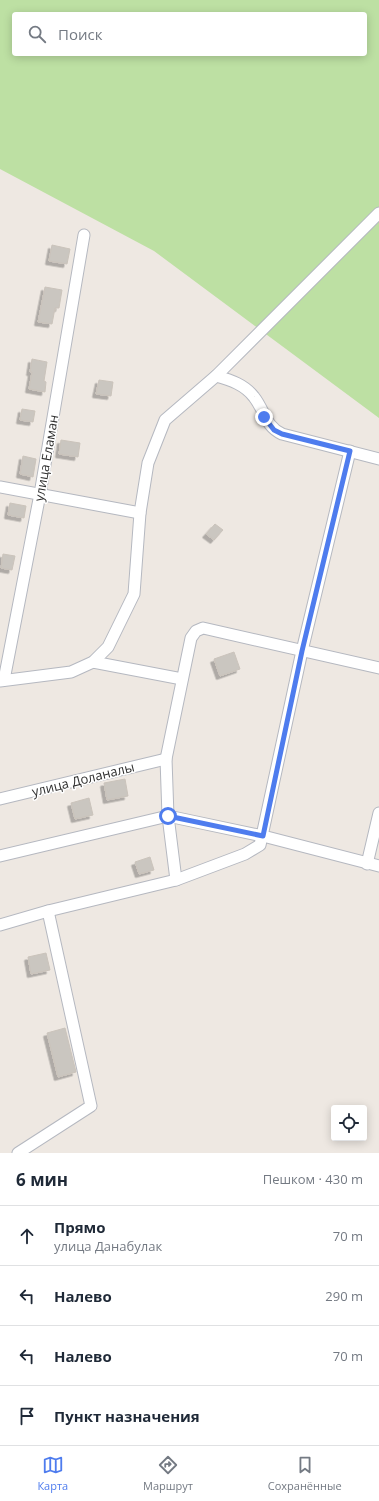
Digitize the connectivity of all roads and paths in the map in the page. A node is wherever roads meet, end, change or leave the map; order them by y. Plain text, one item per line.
1 (379, 213) edge
2 (84, 235) dead end
3 (216, 376) junction
4 (350, 451) junction
5 (379, 459) edge
6 (0, 487) edge
7 (40, 494) junction
8 (140, 513) junction
9 (302, 651) junction
10 (93, 662) junction
11 (379, 668) edge
12 (182, 679) junction
13 (2, 681) edge
14 (166, 759) junction
15 (0, 799) edge
16 (379, 813) edge
17 (168, 816) junction
18 (263, 836) junction
19 (0, 856) edge
20 (367, 864) junction
21 (379, 866) edge
22 (176, 880) junction
23 (48, 911) junction
24 (0, 925) edge
25 (18, 1153) edge

1 - 3 street
2 - 7 street, улица Еламан
3 - 4 street
3 - 8 street
4 - 5 street
4 - 9 street
6 - 7 street
7 - 8 street
7 - 13 street, улица Еламан
8 - 10 street
9 - 11 street
9 - 12 street
9 - 18 street
10 - 12 street
10 - 13 street
12 - 14 street
14 - 15 street, улица Доланалы
14 - 17 street
16 - 20 street
17 - 18 street
17 - 19 street
17 - 22 street
18 - 20 street
18 - 22 street
20 - 21 street
22 - 23 street
23 - 24 street
23 - 25 street

